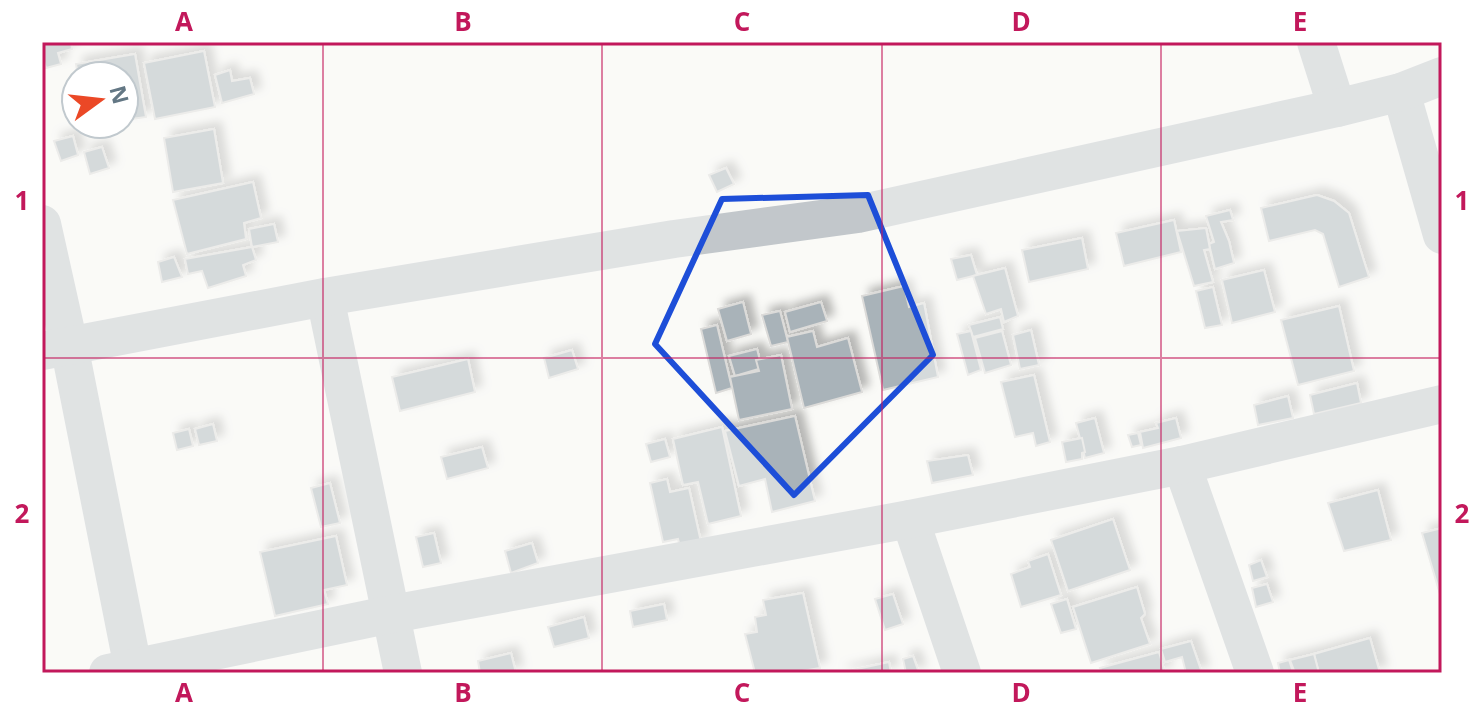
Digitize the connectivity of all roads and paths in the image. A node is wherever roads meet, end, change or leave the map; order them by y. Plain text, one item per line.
1 (1316, 42) edge
2 (1442, 76) edge
3 (1401, 92) junction
4 (1337, 108) junction
5 (42, 224) edge
6 (1442, 235) edge
7 (325, 297) junction
8 (55, 348) edge
9 (1442, 404) edge
10 (1182, 465) junction
11 (910, 519) junction
12 (392, 614) junction
13 (125, 671) edge
14 (403, 673) edge
15 (962, 673) edge
16 (1255, 673) edge

1 - 4 street
2 - 3 street
3 - 4 street
3 - 6 street
4 - 7 street
5 - 8 street
7 - 8 street
7 - 12 street
8 - 13 street
9 - 10 street
10 - 11 street
10 - 16 street
11 - 12 street
11 - 15 street
12 - 13 street
12 - 14 street

